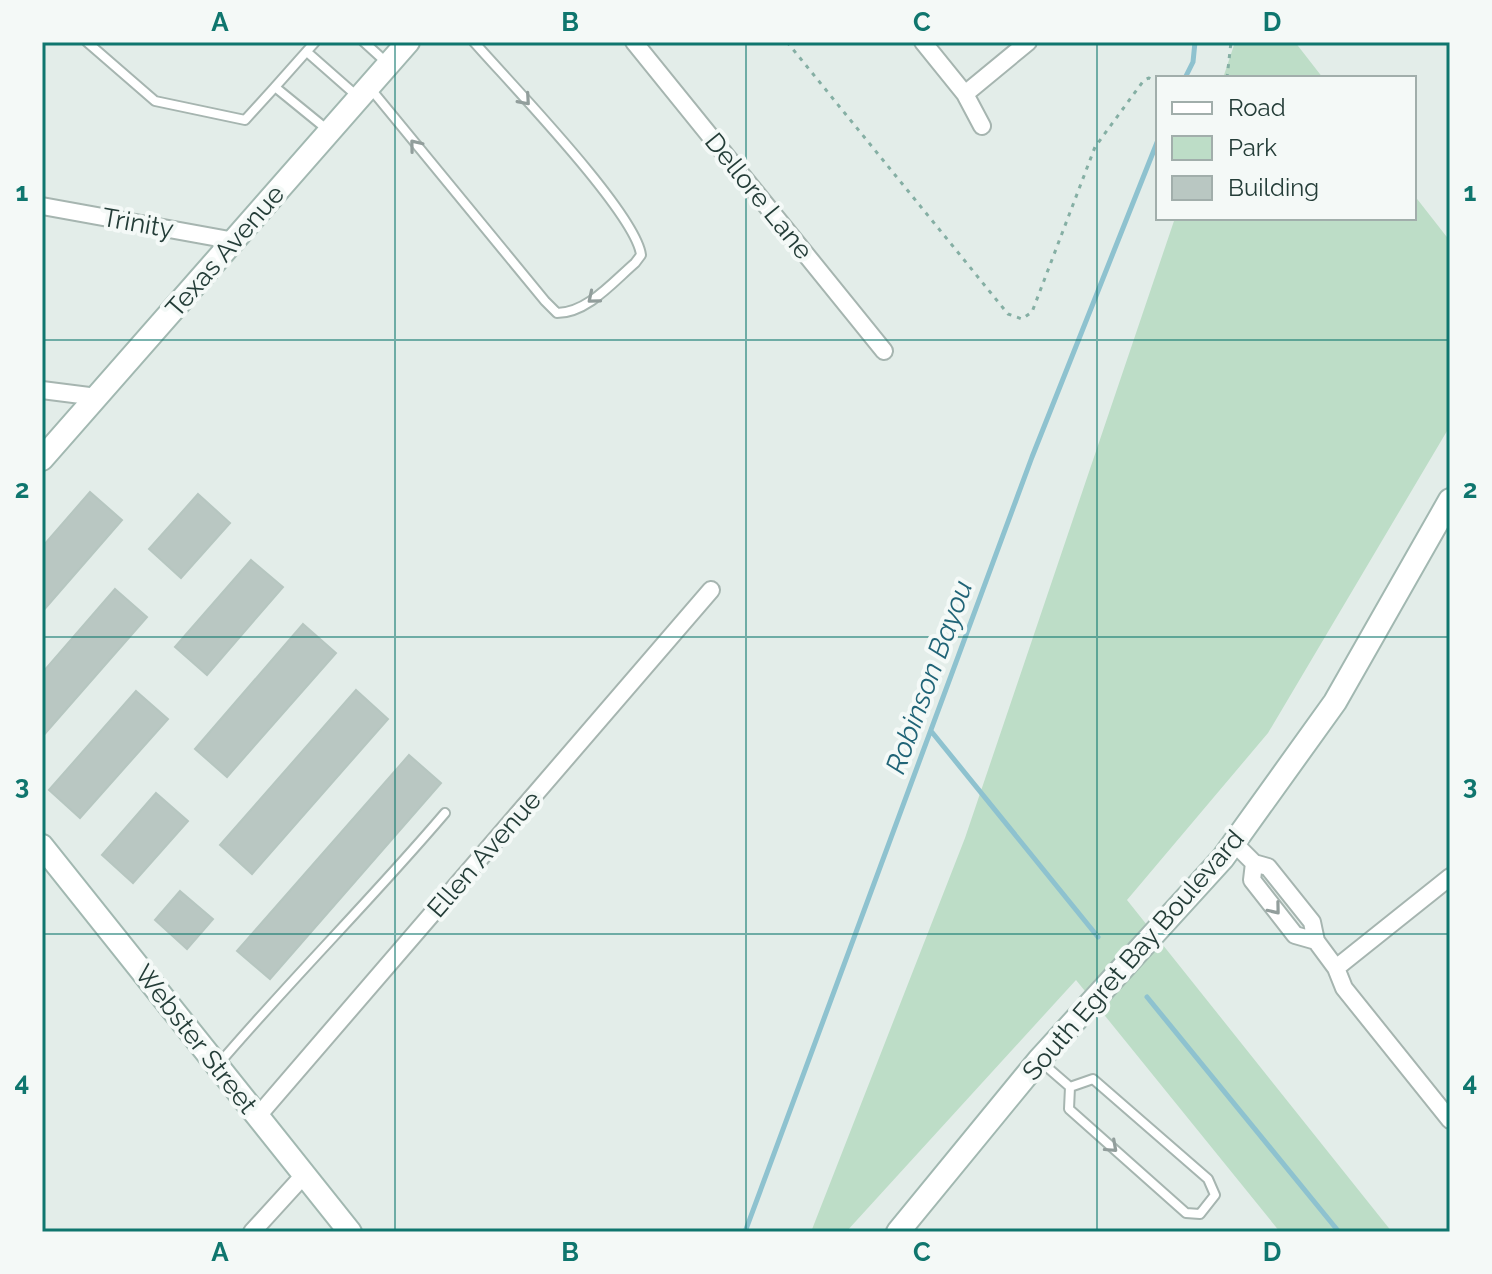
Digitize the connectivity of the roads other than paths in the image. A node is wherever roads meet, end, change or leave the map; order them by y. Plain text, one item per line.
1 (87, 42) edge
2 (315, 42) edge
3 (364, 42) edge
4 (408, 42) edge
5 (474, 42) edge
6 (634, 42) edge
7 (923, 42) edge
8 (1028, 42) edge
9 (307, 52) junction
10 (389, 64) junction
11 (275, 87) junction
12 (364, 92) junction
13 (965, 94) junction
14 (982, 126) dead end
15 (329, 131) junction
16 (42, 206) edge
17 (235, 241) junction
18 (884, 351) dead end
19 (42, 390) edge
20 (97, 397) junction
21 (42, 459) edge
22 (1450, 500) edge
23 (711, 590) dead end
24 (445, 813) dead end
25 (1234, 843) junction
26 (42, 846) edge
27 (1450, 877) edge
28 (1336, 968) junction
29 (1039, 1060) junction
30 (217, 1066) junction
31 (1070, 1087) junction
32 (257, 1117) junction
33 (1450, 1120) edge
34 (304, 1175) junction
35 (252, 1232) edge
36 (350, 1232) edge
37 (898, 1232) edge

1 - 11 lane
2 - 9 lane
3 - 10 lane
4 - 10 street, Texas Avenue
5 -> 12 lane
6 - 18 street, Dellore Lane
7 - 13 street
8 - 13 street
9 - 11 lane
9 - 12 lane
10 - 12 street, Texas Avenue
11 - 15 lane
12 - 15 street, Texas Avenue
13 - 14 street
15 - 17 street, Texas Avenue
16 - 17 street, Trinity
17 - 20 street, Texas Avenue
19 - 20 street
20 - 21 street, Texas Avenue
22 - 25 street, South Egret Bay Boulevard
23 - 32 street, Ellen Avenue
24 - 30 lane
25 - 28 street
25 - 29 street, South Egret Bay Boulevard
26 - 30 street, Webster Street
27 - 28 street
28 - 33 street
29 - 31 lane
29 - 37 street, South Egret Bay Boulevard
30 - 32 street, Webster Street
31 -> 31 lane
32 - 34 street, Webster Street
34 - 35 street
34 - 36 street, Webster Street

